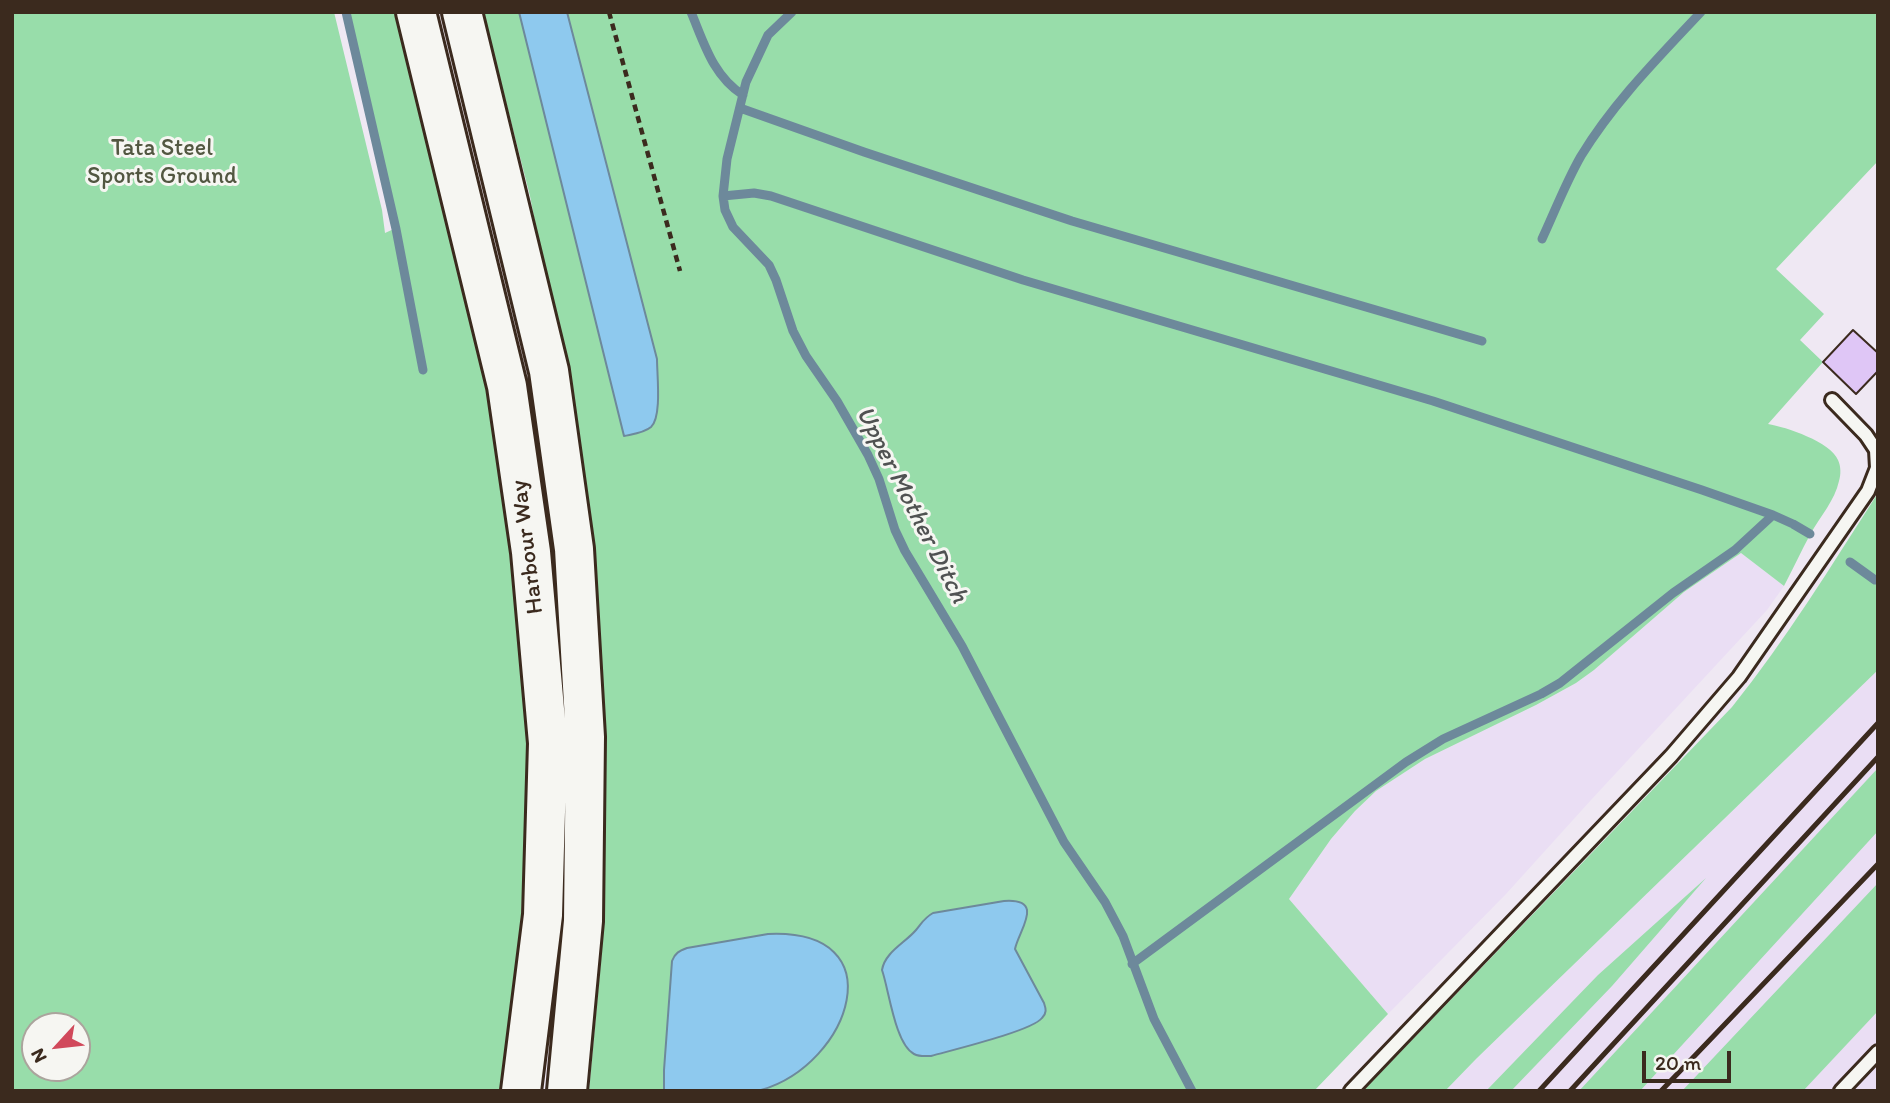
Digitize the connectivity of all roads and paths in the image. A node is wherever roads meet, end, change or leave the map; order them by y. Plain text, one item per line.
1 (416, 12) edge
2 (462, 12) edge
3 (609, 12) edge
4 (680, 271) dead end
5 (1832, 400) dead end
6 (1878, 1052) edge
7 (521, 1091) edge
8 (567, 1091) edge
9 (1351, 1091) edge
10 (1842, 1091) edge

1 - 7 main road, Harbour Way
2 - 8 main road, Harbour Way
3 - 4 path
5 - 9 lane
6 - 10 lane

